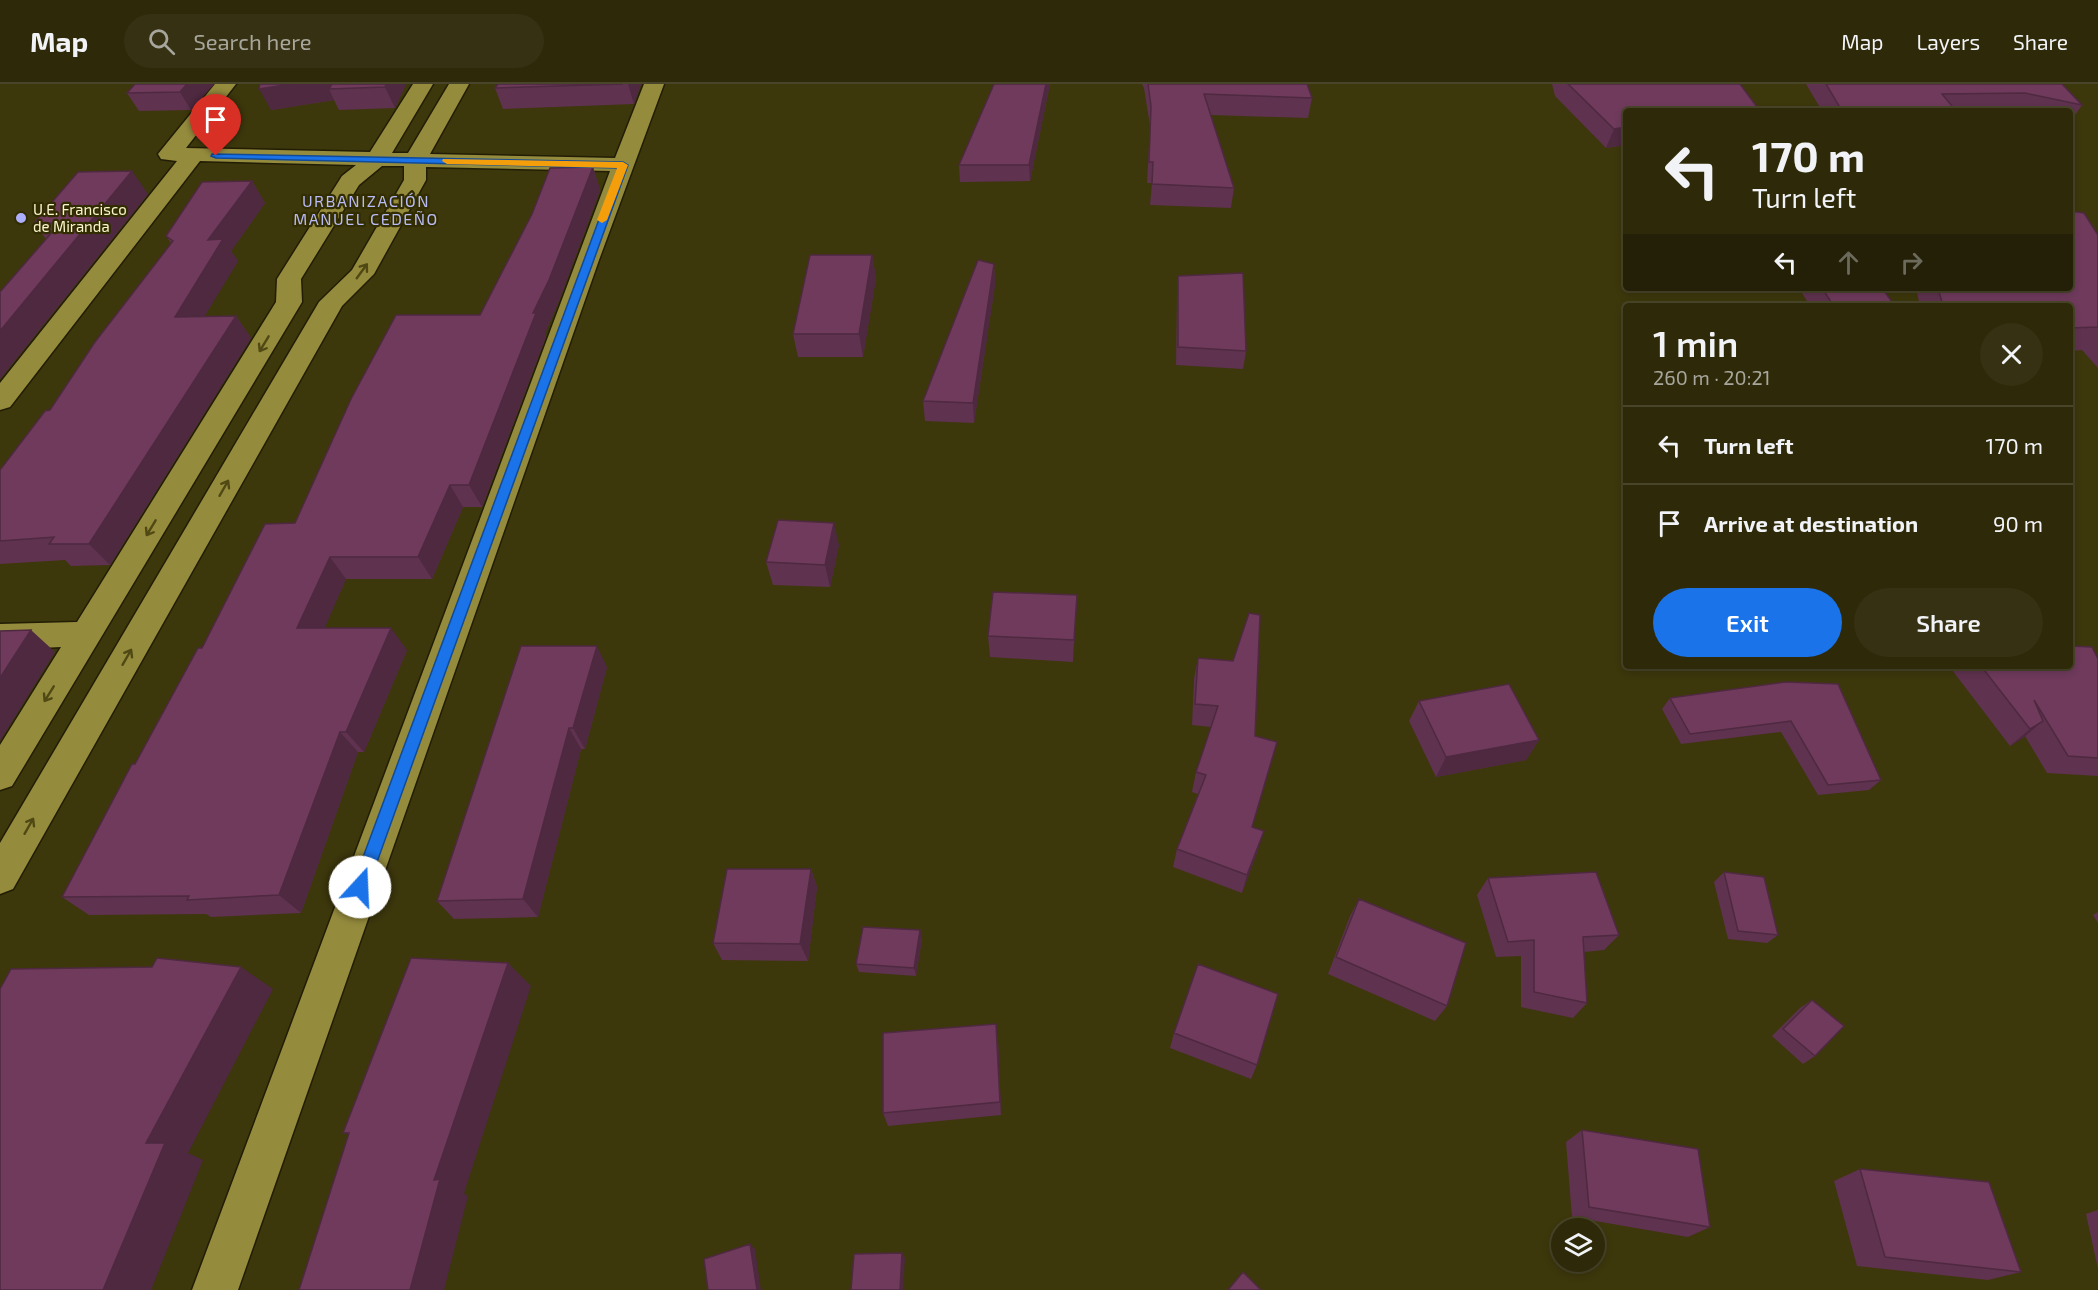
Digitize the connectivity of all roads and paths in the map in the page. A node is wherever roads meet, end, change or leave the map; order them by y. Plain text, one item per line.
1 (226, 84) edge
2 (423, 84) edge
3 (459, 84) edge
4 (654, 84) edge
5 (193, 155) junction
6 (377, 159) junction
7 (415, 160) junction
8 (623, 165) junction
9 (289, 302) junction
10 (332, 302) junction
11 (0, 401) edge
12 (86, 634) junction
13 (0, 637) edge
14 (0, 775) edge
15 (0, 877) edge
16 (215, 1290) edge

1 - 5 street
2 - 6 street
3 - 7 street
4 - 8 street
5 - 6 street
5 - 11 street
6 - 7 street
6 - 9 street
7 - 8 street
10 -> 7 street
8 - 16 street
9 - 10 street
9 -> 12 street
15 -> 10 street
12 - 13 street
12 -> 14 street

